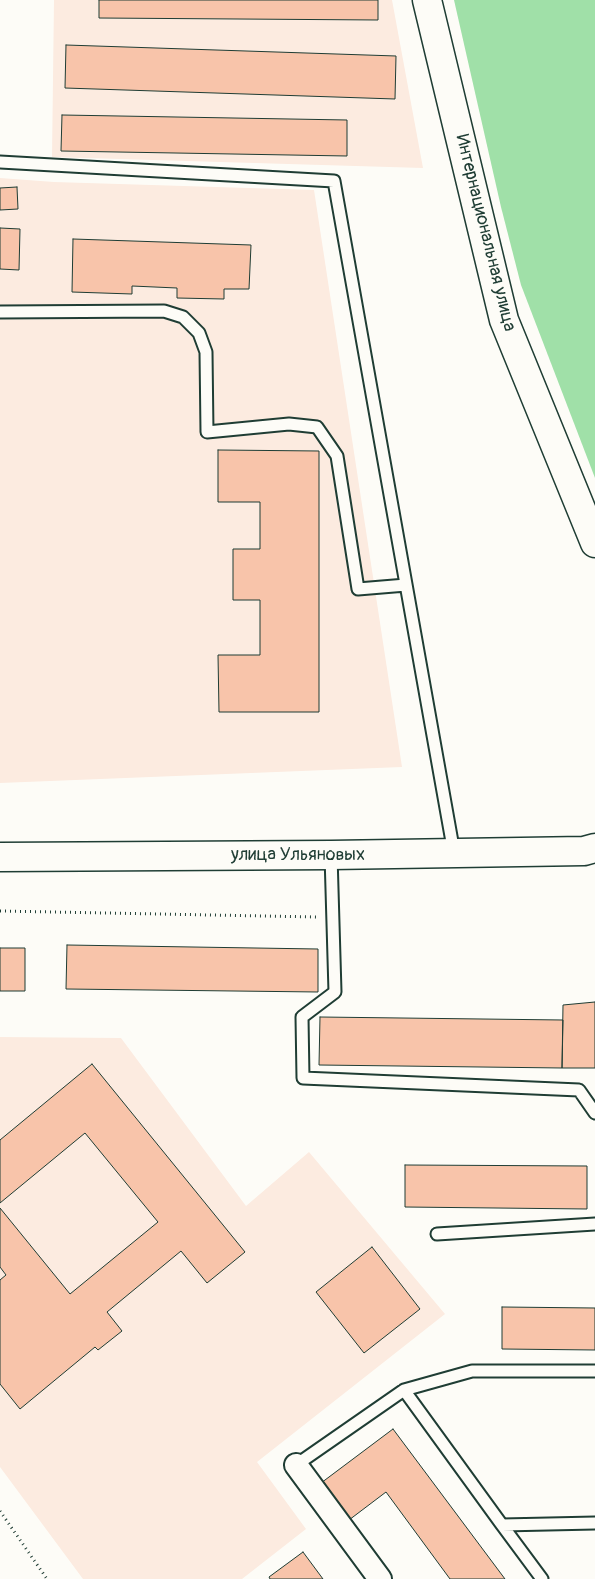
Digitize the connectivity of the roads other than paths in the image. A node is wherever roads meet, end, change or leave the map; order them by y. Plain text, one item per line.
1 (427, 0) edge
2 (0, 162) edge
3 (0, 312) edge
4 (595, 543) edge
5 (406, 585) junction
6 (595, 848) edge
7 (454, 853) junction
8 (330, 855) junction
9 (0, 857) edge
10 (595, 1113) edge
11 (595, 1224) edge
12 (437, 1234) dead end
13 (595, 1371) edge
14 (404, 1390) junction
15 (296, 1465) joint
16 (595, 1523) edge
17 (502, 1525) junction
18 (380, 1579) edge
19 (542, 1579) edge

1 - 4 main road, Интернациональная улица
2 - 5 lane
3 - 5 lane
5 - 7 lane
6 - 7 main road, улица Ульяновых
7 - 8 main road, улица Ульяновых
8 - 9 main road, улица Ульяновых
8 - 10 lane
11 - 12 lane
13 - 14 lane
14 - 15 lane
14 - 17 lane
15 - 18 street
16 - 17 lane
17 - 19 lane

